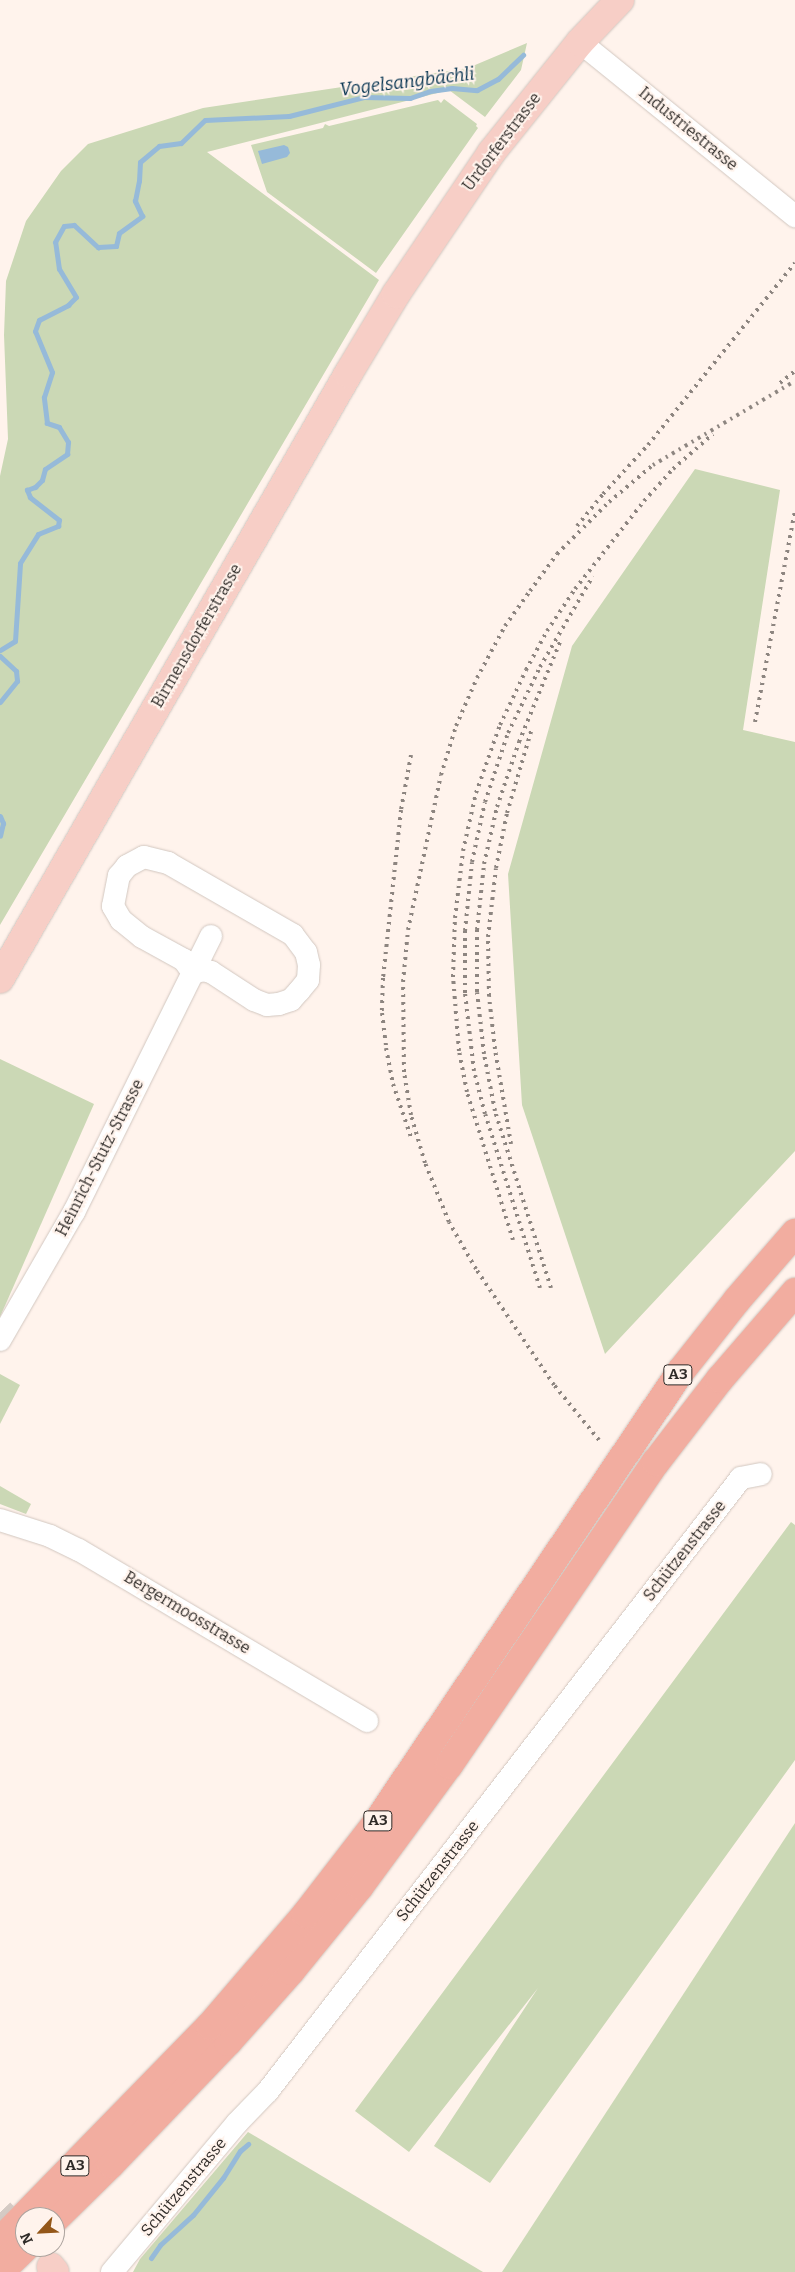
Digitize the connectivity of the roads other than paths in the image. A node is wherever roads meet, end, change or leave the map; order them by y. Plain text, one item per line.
1 (620, 0) edge
2 (580, 42) junction
3 (795, 216) edge
4 (396, 294) joint
5 (211, 936) dead end
6 (193, 973) junction
7 (0, 979) edge
8 (795, 1233) edge
9 (795, 1292) edge
10 (0, 1340) edge
11 (761, 1474) dead end
12 (0, 1520) edge
13 (367, 1721) dead end
14 (65, 2209) edge
15 (0, 2241) edge
16 (16, 2257) edge
17 (0, 2272) edge
18 (112, 2272) edge

1 - 2 main road, Urdorferstrasse
2 - 3 street, Industriestrasse
2 - 4 main road, Urdorferstrasse
4 - 7 main road, Birmensdorferstrasse
5 - 6 street, Heinrich-Stutz-Strasse
6 - 6 street
6 - 10 street, Heinrich-Stutz-Strasse
8 - 15 highway, A3
9 - 14 highway, A3
11 - 18 street, Schützenstrasse
12 - 13 street, Bergermoosstrasse
16 - 17 highway

